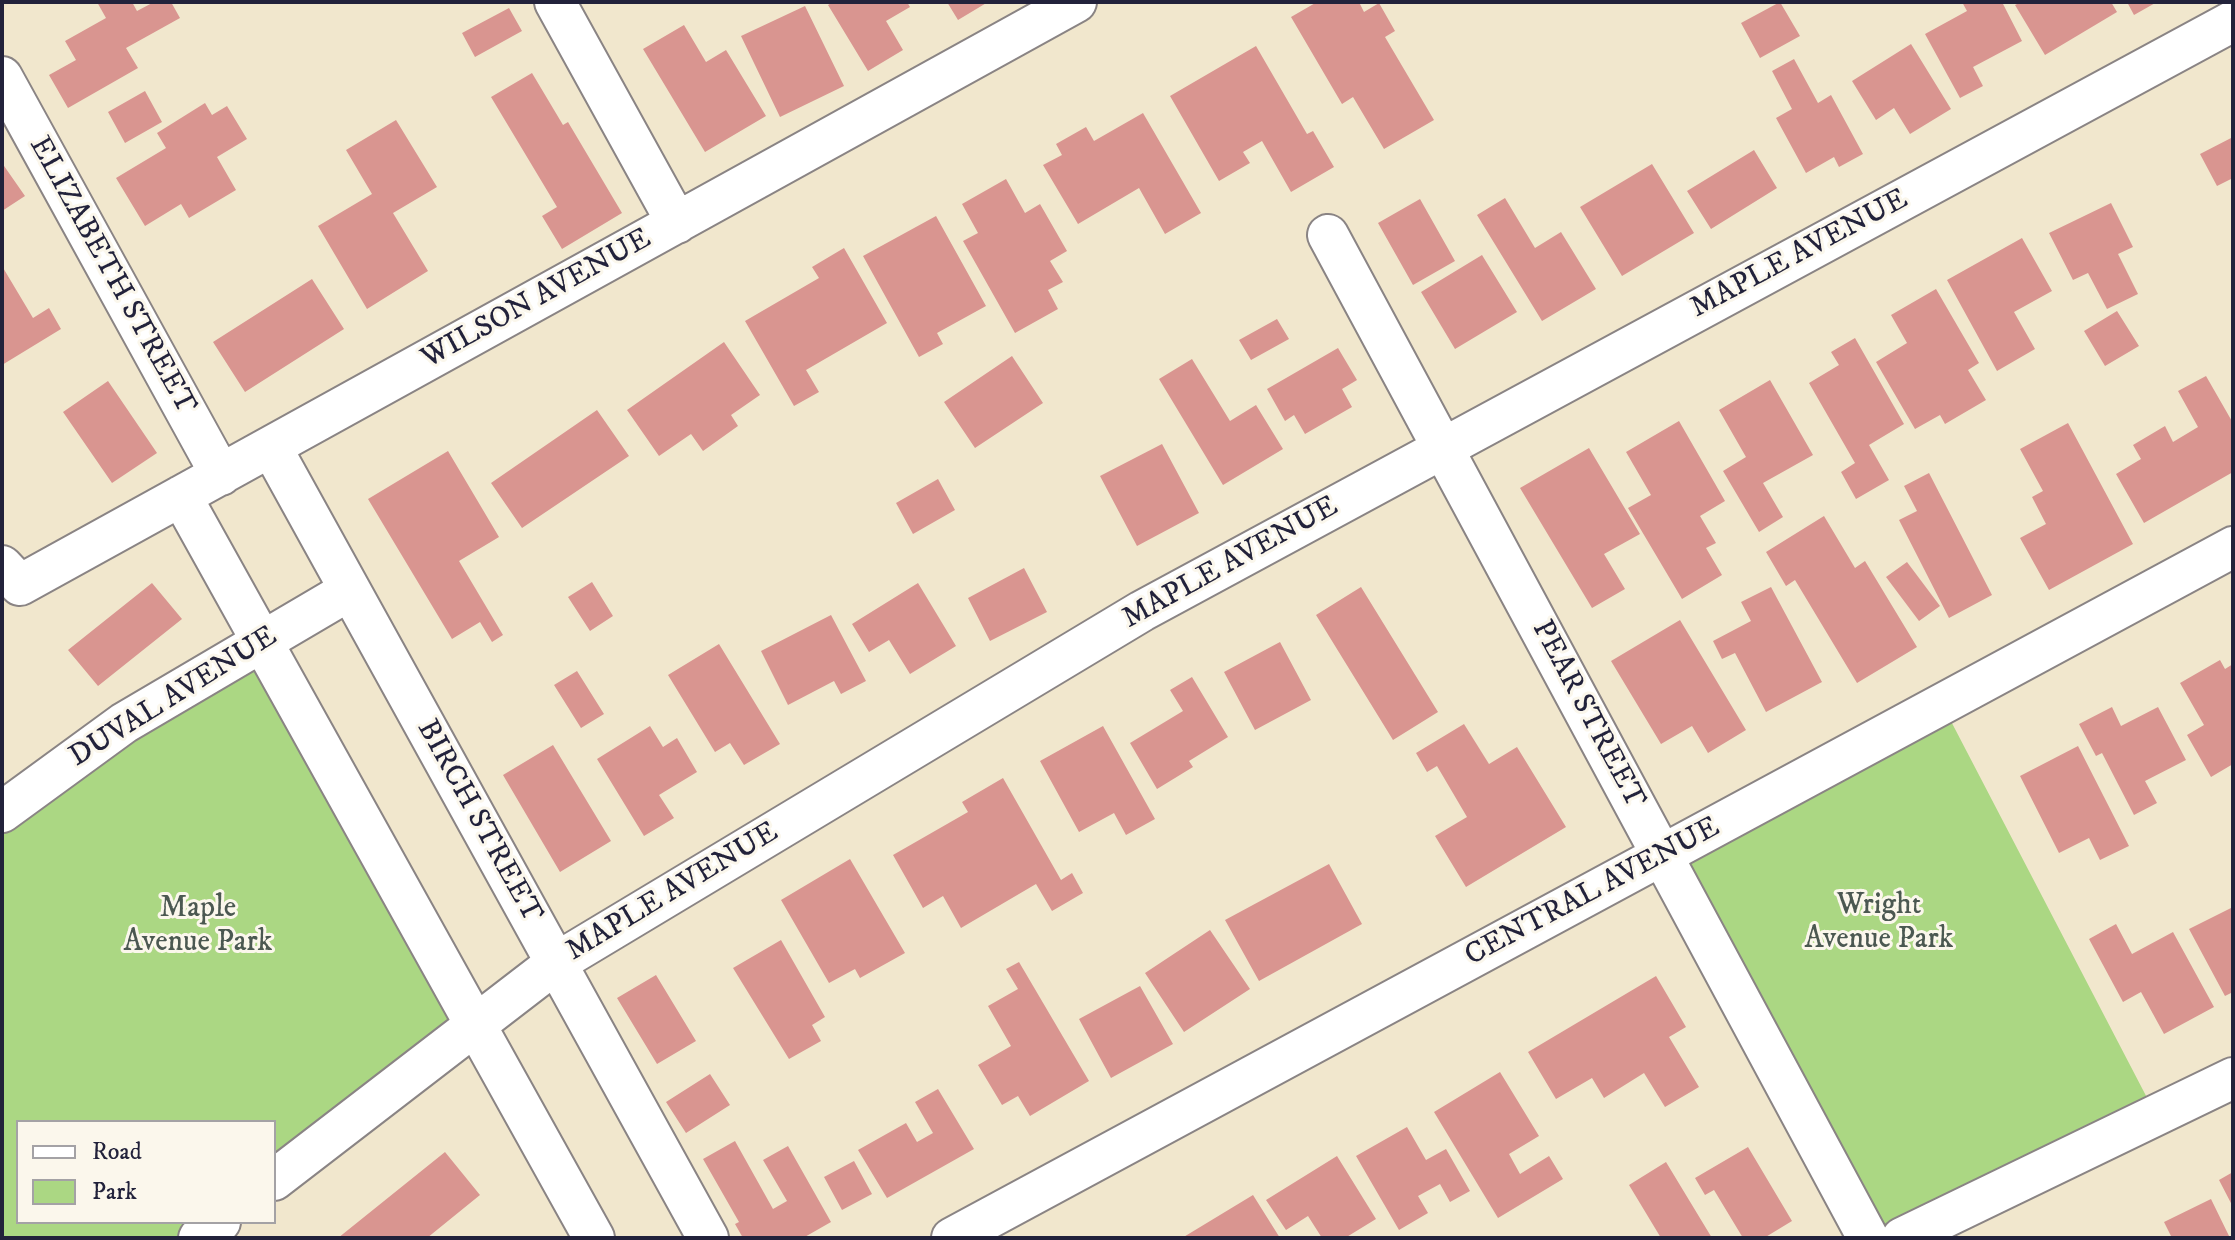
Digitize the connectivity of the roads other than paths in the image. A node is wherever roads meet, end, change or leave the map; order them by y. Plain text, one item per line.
1 (555, 2) edge
2 (1076, 2) edge
3 (2233, 21) edge
4 (2, 77) edge
5 (677, 223) junction
6 (1328, 235) dead end
7 (271, 447) junction
8 (1443, 448) junction
9 (221, 475) junction
10 (181, 496) junction
11 (2233, 547) edge
12 (2, 566) edge
13 (350, 590) junction
14 (263, 641) junction
15 (2, 812) edge
16 (1662, 855) junction
17 (556, 963) junction
18 (475, 1024) junction
19 (2233, 1078) edge
20 (276, 1178) edge
21 (217, 1224) edge
22 (199, 1238) edge
23 (594, 1238) edge
24 (708, 1238) edge
25 (952, 1238) edge
26 (1868, 1238) edge
27 (1902, 1238) edge

1 - 5 street
2 - 5 street, WILSON AVENUE
3 - 8 street, MAPLE AVENUE
4 - 9 street, ELIZABETH STREET
5 - 7 street, WILSON AVENUE
6 - 8 street, PEAR STREET
7 - 9 street, WILSON AVENUE
7 - 13 street, BIRCH STREET
8 - 16 street, PEAR STREET
8 - 17 street, MAPLE AVENUE
9 - 10 street, WILSON AVENUE
10 - 12 street, WILSON AVENUE
10 - 14 street
11 - 16 street, CENTRAL AVENUE
13 - 14 street, DUVAL AVENUE
13 - 17 street, BIRCH STREET
14 - 15 street, DUVAL AVENUE
14 - 18 street
16 - 25 street, CENTRAL AVENUE
16 - 26 street, PEAR STREET
17 - 18 street, MAPLE AVENUE
17 - 24 street, BIRCH STREET
18 - 20 street, MAPLE AVENUE
18 - 23 street
19 - 27 street
21 - 22 street

